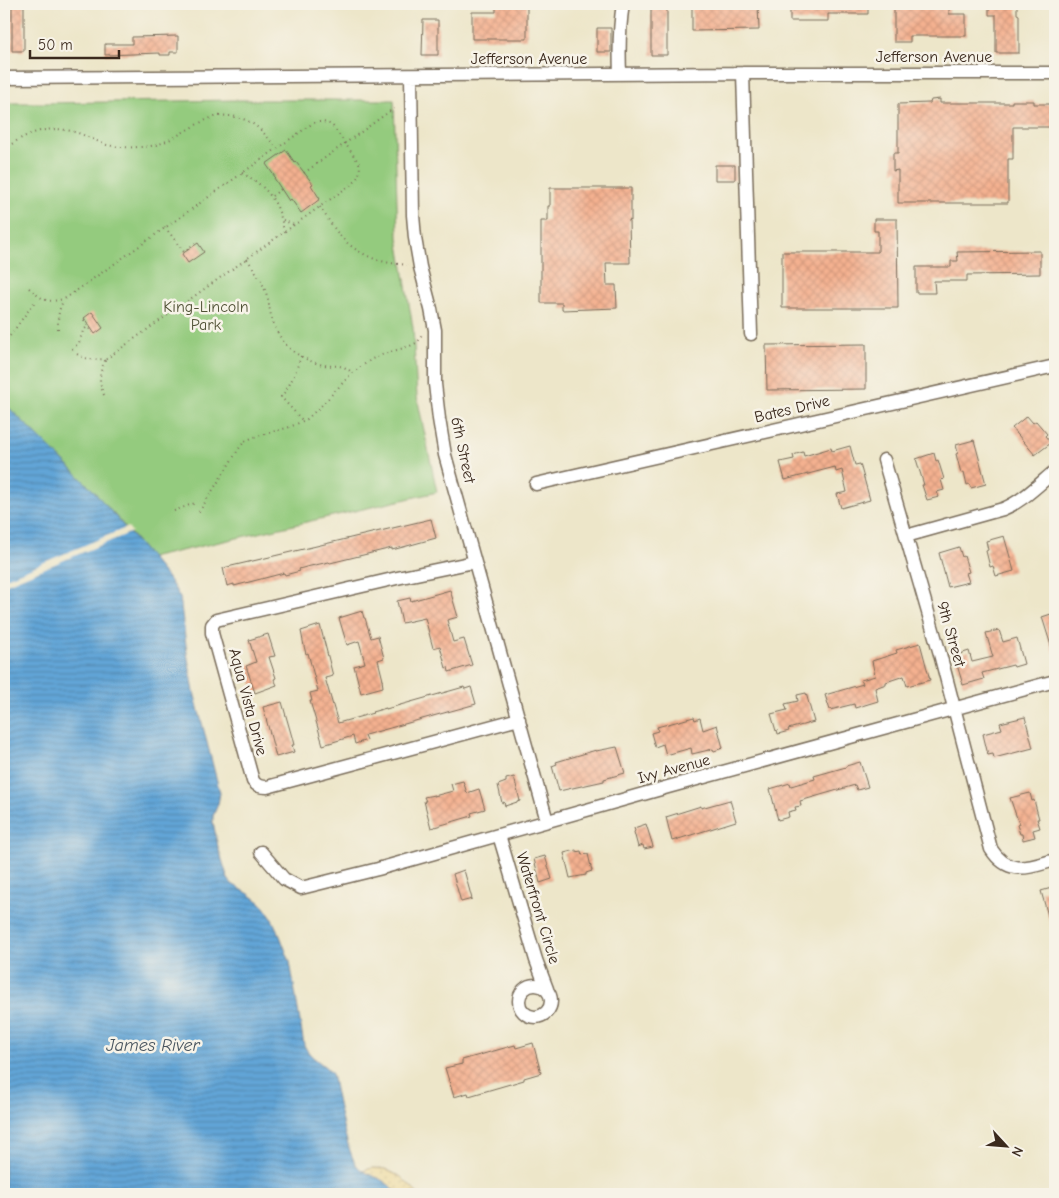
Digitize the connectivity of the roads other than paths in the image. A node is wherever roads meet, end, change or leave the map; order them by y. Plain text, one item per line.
1 (623, 4) edge
2 (743, 73) junction
3 (1055, 73) edge
4 (620, 74) junction
5 (411, 76) junction
6 (4, 78) edge
7 (751, 334) dead end
8 (1055, 366) edge
9 (884, 460) dead end
10 (1055, 471) edge
11 (536, 484) dead end
12 (906, 536) junction
13 (474, 562) junction
14 (1055, 681) edge
15 (955, 709) junction
16 (519, 719) junction
17 (547, 821) junction
18 (499, 835) junction
19 (261, 852) dead end
20 (1055, 860) edge
21 (546, 989) dead end

1 - 4 street
2 - 3 street, Jefferson Avenue
2 - 4 street, Jefferson Avenue
2 - 7 street
4 - 5 street, Jefferson Avenue
5 - 6 street, Jefferson Avenue
5 - 13 street, 6th Street
8 - 11 street, Bates Drive
9 - 12 street, 9th Street
10 - 12 street
12 - 15 street, 9th Street
13 - 16 street, 6th Street
13 - 16 street, Aqua Vista Drive
14 - 15 street, Ivy Avenue
15 - 17 street, Ivy Avenue
15 - 20 street, 9th Street
16 - 17 street, 6th Street
17 - 18 street, Ivy Avenue
18 - 19 street, Ivy Avenue
18 - 21 street, Waterfront Circle

